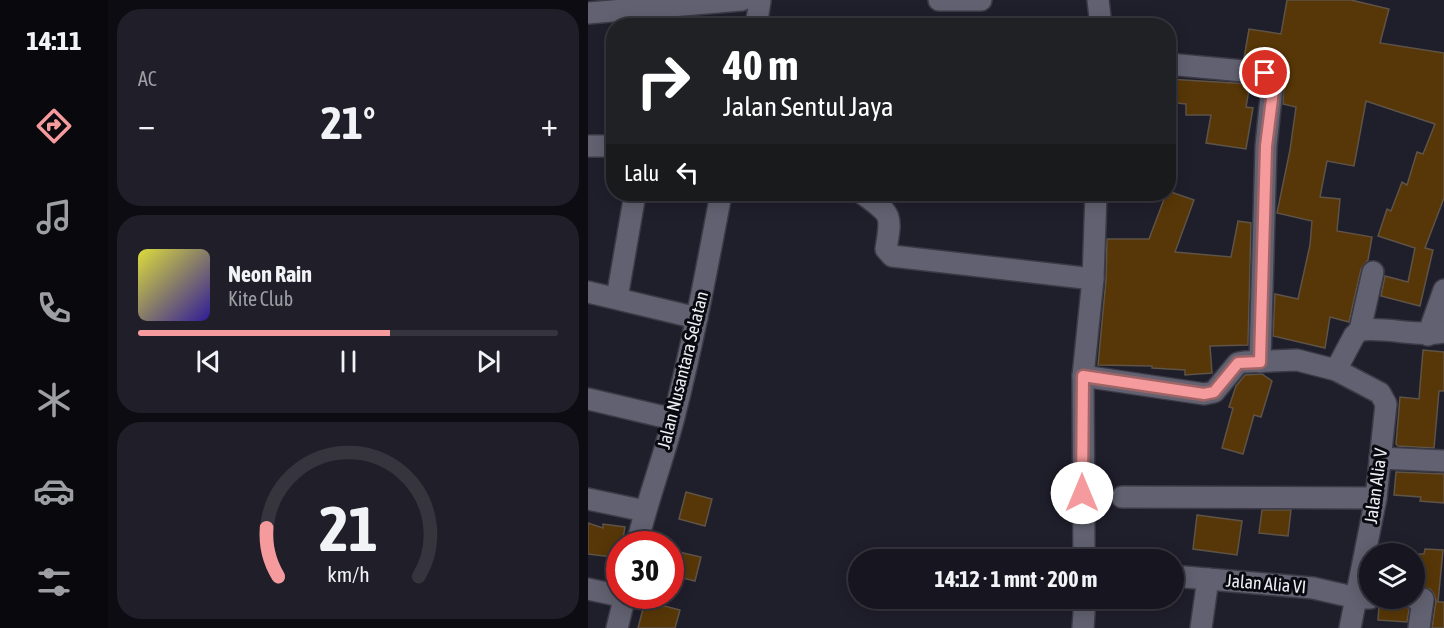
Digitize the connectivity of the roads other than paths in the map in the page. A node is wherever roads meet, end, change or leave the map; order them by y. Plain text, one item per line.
1 (756, 0) edge
2 (939, 0) edge
3 (981, 0) edge
4 (1098, 0) edge
5 (588, 13) edge
6 (756, 18) edge
7 (1100, 18) edge
8 (1176, 65) edge
9 (588, 146) edge
10 (606, 146) edge
11 (634, 201) edge
12 (720, 201) edge
13 (873, 201) edge
14 (1096, 201) edge
15 (1373, 272) dead end
16 (1093, 279) junction
17 (1444, 290) edge
18 (588, 292) edge
19 (617, 298) junction
20 (697, 318) junction
21 (1360, 330) junction
22 (1436, 334) edge
23 (1260, 362) junction
24 (1336, 370) junction
25 (1083, 376) junction
26 (588, 399) edge
27 (673, 419) junction
28 (1380, 458) junction
29 (1444, 460) edge
30 (1122, 497) dead end
31 (1376, 498) junction
32 (588, 499) edge
33 (645, 511) junction
34 (640, 531) edge
35 (1370, 543) edge
36 (1084, 549) edge
37 (1184, 577) edge
38 (1208, 579) junction
39 (588, 589) edge
40 (606, 592) edge
41 (1359, 597) edge
42 (1359, 607) edge
43 (622, 609) edge
44 (1084, 609) edge
45 (1422, 609) edge
46 (617, 628) edge
47 (1083, 628) edge
48 (1201, 628) edge
49 (1350, 628) edge
50 (1419, 628) edge

1 - 5 street
1 - 6 street
2 - 3 street
4 - 7 street
8 - 23 street
9 - 10 street
11 - 19 street
12 - 20 street, Jalan Nusantara Selatan
13 - 16 street
14 - 16 street
15 - 21 street
16 - 25 street
17 - 22 street
18 - 19 street
19 - 20 street
20 - 27 street, Jalan Nusantara Selatan
21 - 22 street
21 - 24 street
23 - 24 street, Jalan Alia V
23 - 25 street, Jalan Alia V
24 - 28 street, Jalan Alia V
25 - 36 street
26 - 27 street
27 - 33 street, Jalan Nusantara Selatan
28 - 29 street
28 - 31 street, Jalan Alia V
30 - 31 street
31 - 35 street, Jalan Alia V
32 - 33 street
33 - 34 street, Jalan Nusantara Selatan
37 - 38 street, Jalan Alia VI
38 - 41 street, Jalan Alia VI
38 - 48 street
39 - 40 street
42 - 49 street, Jalan Alia V
43 - 46 street
44 - 47 street
45 - 50 street

